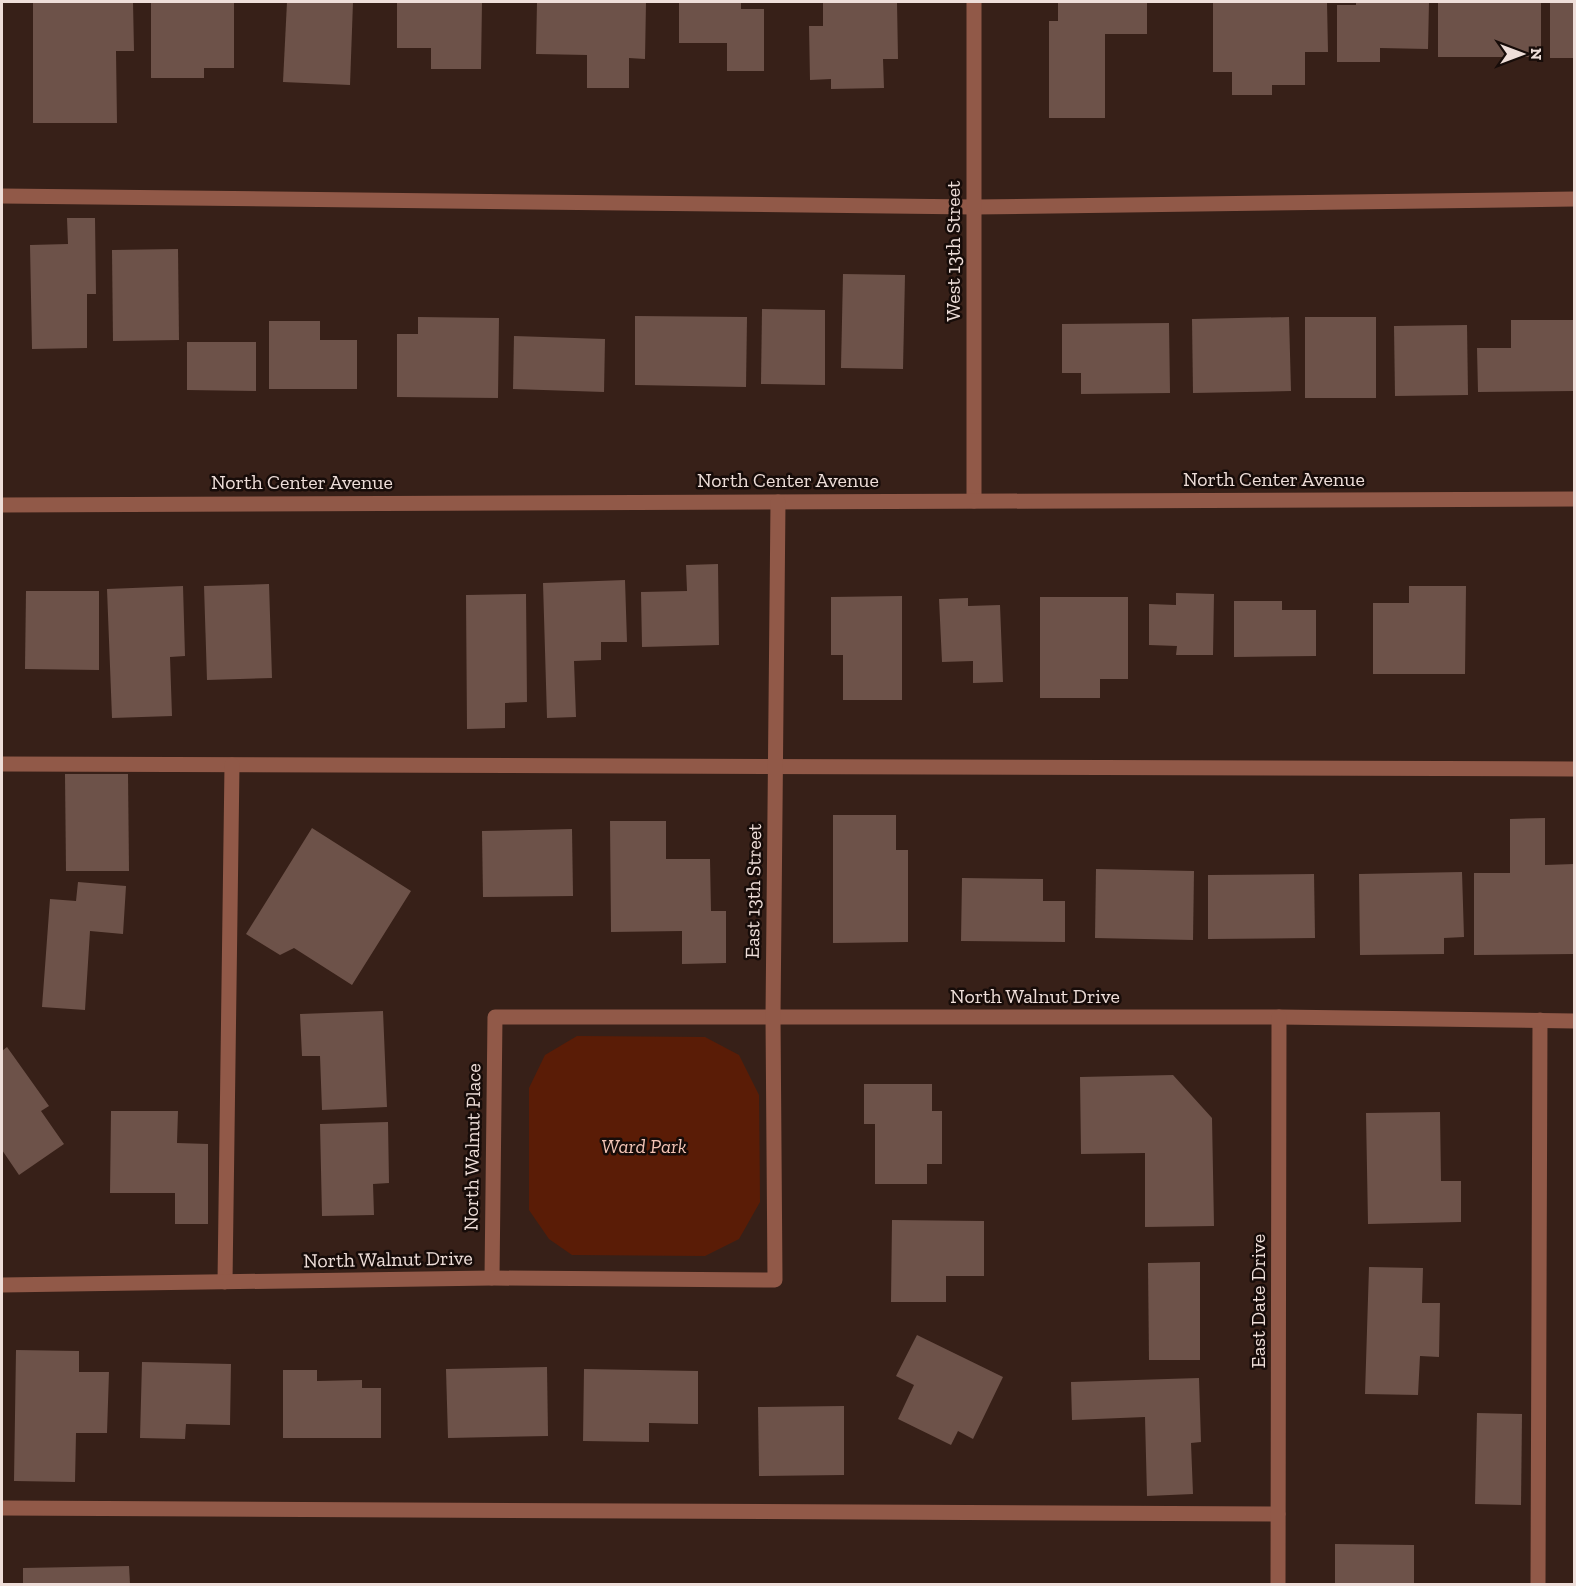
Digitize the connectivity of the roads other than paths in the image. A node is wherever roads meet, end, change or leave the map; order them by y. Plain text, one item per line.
1 (974, 2) edge
2 (2, 195) edge
3 (1575, 199) edge
4 (974, 207) junction
5 (1575, 500) edge
6 (974, 501) junction
7 (778, 502) junction
8 (2, 505) edge
9 (2, 764) edge
10 (232, 765) junction
11 (776, 766) junction
12 (1575, 769) edge
13 (495, 1017) joint
14 (773, 1017) junction
15 (1279, 1017) junction
16 (1540, 1020) junction
17 (1575, 1021) edge
18 (492, 1278) junction
19 (775, 1280) joint
20 (225, 1282) junction
21 (2, 1285) edge
22 (2, 1508) edge
23 (1278, 1514) junction
24 (1278, 1584) edge
25 (1538, 1584) edge

1 - 4 street, West 13th Street
2 - 4 street
3 - 4 street
4 - 6 street, West 13th Street
5 - 6 street, North Center Avenue
6 - 7 street, North Center Avenue
7 - 8 street, North Center Avenue
7 - 11 street, East 13th Street
9 - 10 street
10 - 11 street
10 - 20 street
11 - 12 street
11 - 14 street, East 13th Street
13 - 14 street, North Walnut Drive
13 - 18 street, North Walnut Place
14 - 15 street, North Walnut Drive
14 - 19 street, East 13th Street
15 - 16 street, North Walnut Drive
15 - 23 street, East Date Drive
16 - 17 street, North Walnut Drive
16 - 25 street
18 - 19 street, North Walnut Drive
18 - 20 street, North Walnut Drive
20 - 21 street, North Walnut Drive
22 - 23 street
23 - 24 street, East Date Drive

